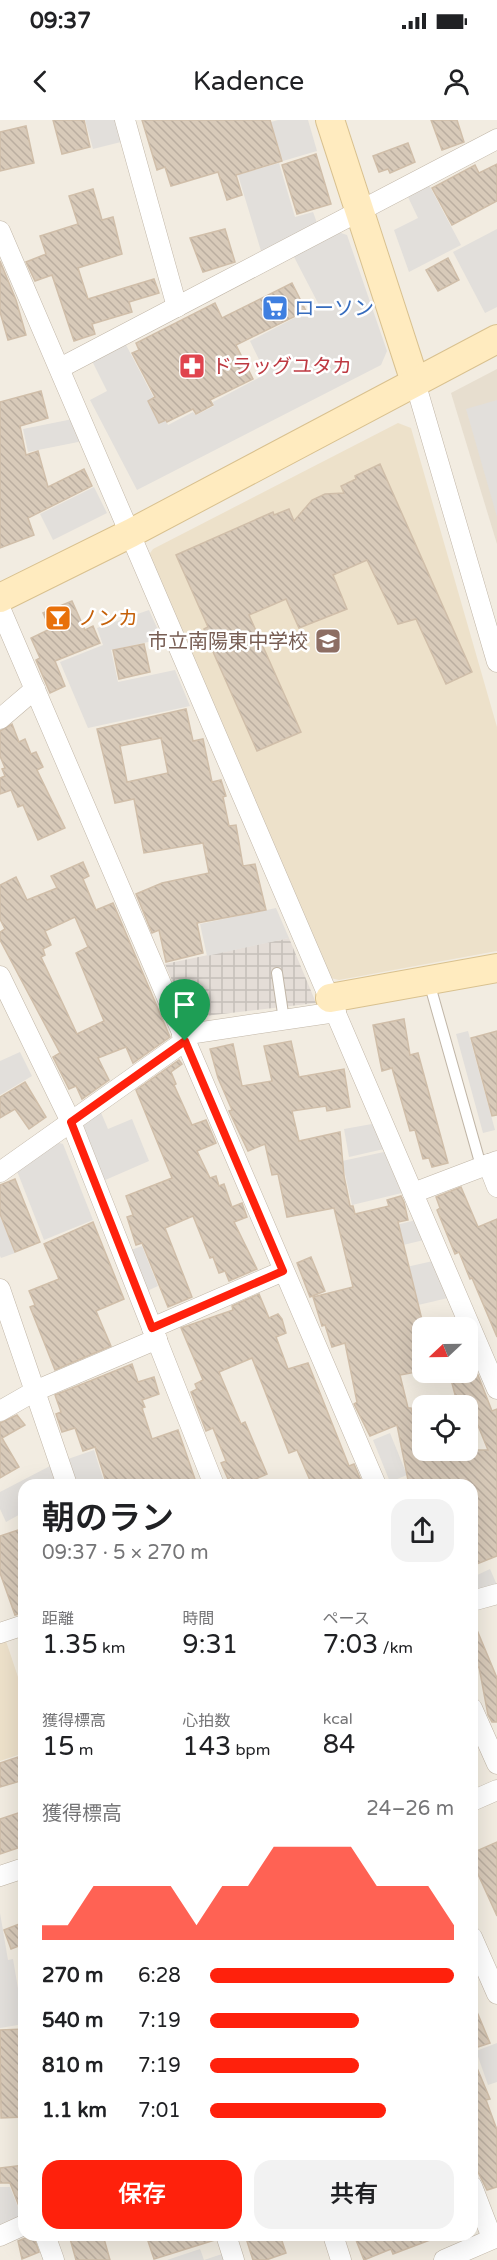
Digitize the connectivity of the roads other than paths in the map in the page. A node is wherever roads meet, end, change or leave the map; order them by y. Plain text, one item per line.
1 (125, 120) edge
2 (330, 120) edge
3 (497, 139) edge
4 (360, 211) junction
5 (0, 231) edge
6 (177, 307) junction
7 (497, 339) edge
8 (60, 368) junction
9 (415, 382) junction
10 (131, 533) junction
11 (0, 598) edge
12 (0, 608) edge
13 (490, 611) edge
14 (497, 662) edge
15 (34, 689) junction
16 (0, 718) edge
17 (497, 968) edge
18 (277, 973) dead end
19 (0, 976) edge
20 (429, 981) junction
21 (333, 1005) junction
22 (284, 1020) junction
23 (184, 1038) junction
24 (71, 1122) junction
25 (489, 1164) edge
26 (0, 1172) edge
27 (497, 1187) edge
28 (413, 1193) junction
29 (283, 1271) junction
30 (0, 1288) edge
31 (154, 1334) junction
32 (497, 1389) edge
33 (35, 1391) junction
34 (0, 1411) edge
35 (65, 1479) edge
36 (212, 1479) edge
37 (373, 1479) edge
38 (497, 1594) edge
39 (478, 1599) edge
40 (18, 1627) edge
41 (0, 1633) edge
42 (478, 1721) edge
43 (497, 1764) edge
44 (497, 1790) edge
45 (478, 1798) edge
46 (18, 1870) edge
47 (0, 1876) edge
48 (478, 1951) edge
49 (497, 1994) edge
50 (478, 2199) edge
51 (18, 2228) edge
52 (0, 2236) edge
53 (495, 2237) edge
54 (47, 2241) edge
55 (228, 2241) edge
56 (335, 2241) edge
57 (54, 2260) edge
58 (234, 2260) edge
59 (342, 2260) edge
60 (444, 2260) edge

1 - 6 street
2 - 4 street
3 - 4 street
4 - 6 street
4 - 9 street
5 - 8 street
6 - 8 street
7 - 9 street
8 - 10 street
9 - 10 street
9 - 13 street
10 - 11 street
10 - 21 street
12 - 15 street
13 - 14 street
15 - 16 street
15 - 23 street
17 - 20 street
18 - 22 lane
19 - 24 street
20 - 21 street
20 - 25 lane
21 - 22 street
21 - 28 street
22 - 23 street
23 - 24 street
23 - 29 street
24 - 26 street
24 - 31 street
25 - 27 street
25 - 28 street
28 - 32 street
29 - 31 street
29 - 37 street
30 - 33 street
31 - 33 street
31 - 36 street
33 - 34 street
33 - 35 street
38 - 39 street
40 - 41 street
42 - 43 street
44 - 45 street
46 - 47 street
48 - 49 street
50 - 53 street
51 - 52 street
53 - 60 street
54 - 57 street
55 - 58 street
56 - 59 street

